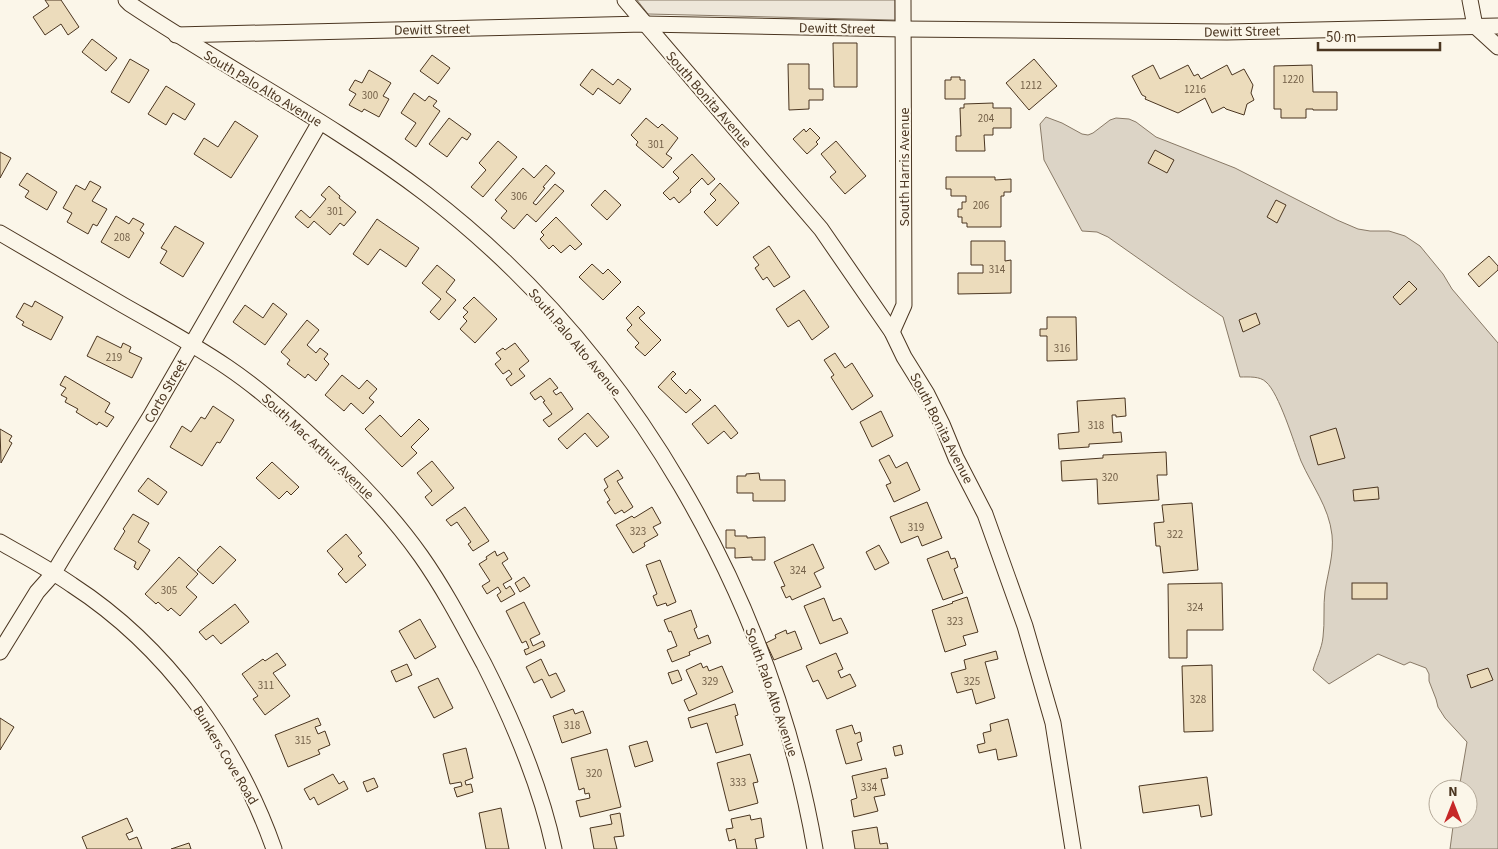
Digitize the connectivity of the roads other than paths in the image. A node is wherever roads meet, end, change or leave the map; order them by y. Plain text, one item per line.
1 (126, 0) edge
2 (625, 0) edge
3 (903, 0) edge
4 (1470, 0) edge
5 (644, 24) junction
6 (1475, 26) junction
7 (1498, 26) edge
8 (903, 29) junction
9 (176, 35) junction
10 (1498, 47) edge
11 (320, 122) junction
12 (0, 233) edge
13 (892, 332) junction
14 (192, 345) junction
15 (0, 542) edge
16 (53, 574) junction
17 (0, 652) edge
18 (274, 849) edge
19 (554, 849) edge
20 (815, 849) edge
21 (1073, 849) edge

1 - 9 street, South Palo Alto Avenue
2 - 5 street, South Bonita Avenue
3 - 8 street, South Harris Avenue
4 - 6 street
5 - 8 street, Dewitt Street
5 - 9 street, Dewitt Street
5 - 13 street, South Bonita Avenue
6 - 7 street, Dewitt Street
6 - 8 street, Dewitt Street
6 - 10 street
8 - 13 street, South Harris Avenue
9 - 11 street, South Palo Alto Avenue
11 - 14 street, Corto Street
11 - 20 street, South Palo Alto Avenue
12 - 14 street, South Mac Arthur Avenue
13 - 21 street, South Bonita Avenue
14 - 16 street, Corto Street
14 - 19 street, South Mac Arthur Avenue
15 - 16 street, Bunkers Cove Road
16 - 17 street, Corto Street
16 - 18 street, Bunkers Cove Road

